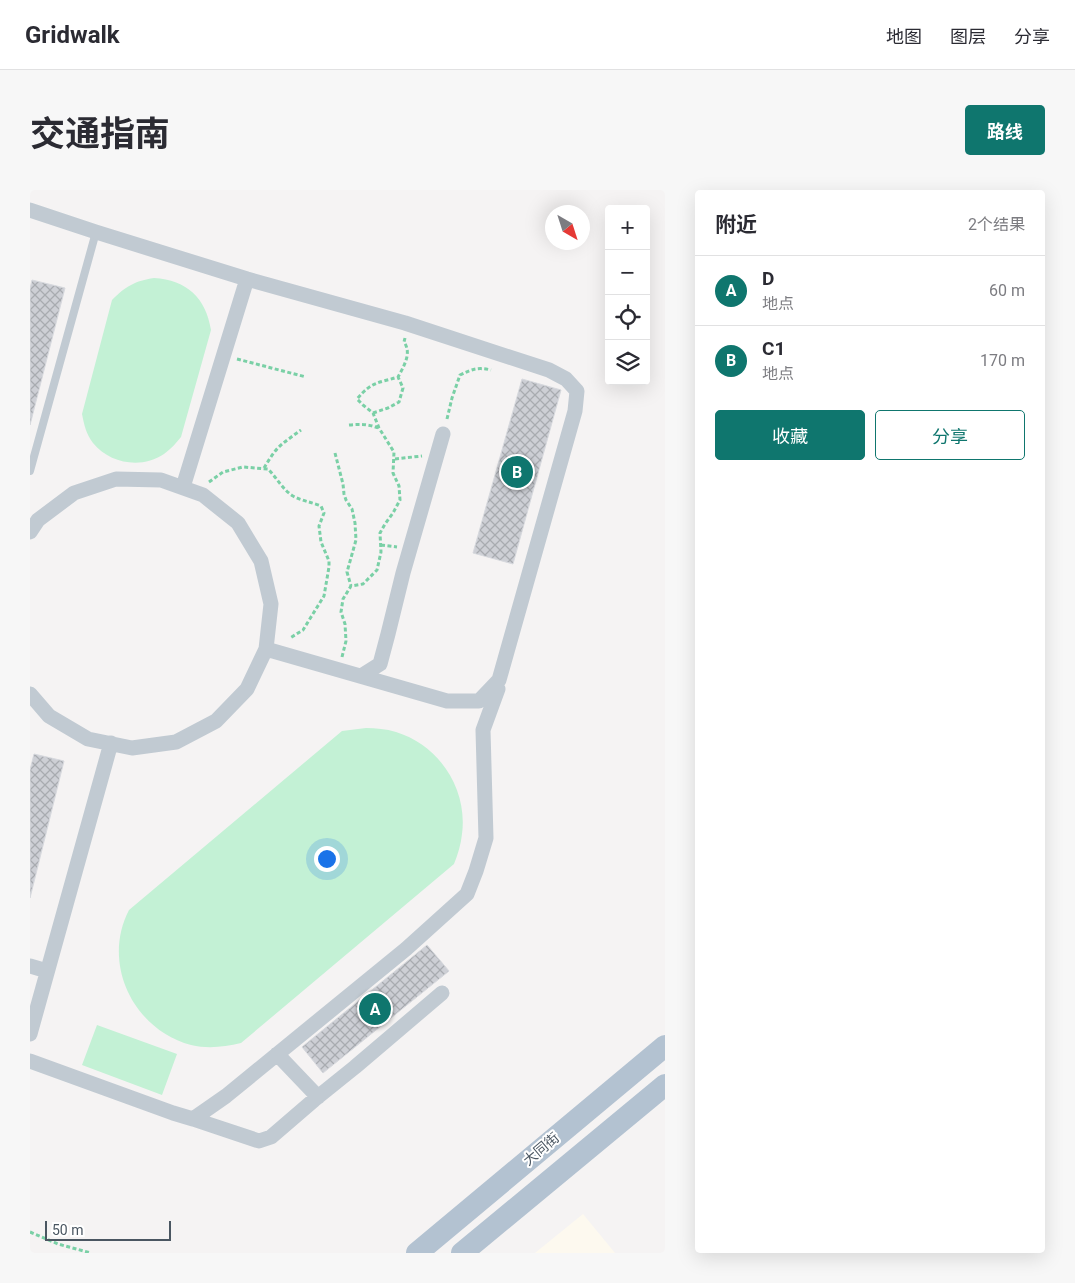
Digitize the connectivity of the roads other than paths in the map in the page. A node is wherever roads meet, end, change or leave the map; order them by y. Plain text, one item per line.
1 (30, 210) edge
2 (96, 232) junction
3 (247, 279) junction
4 (443, 434) road end
5 (30, 471) edge
6 (183, 487) junction
7 (30, 532) edge
8 (266, 649) junction
9 (361, 676) junction
10 (498, 689) dead end
11 (30, 694) edge
12 (111, 743) junction
13 (30, 966) edge
14 (48, 971) junction
15 (442, 993) dead end
16 (30, 1034) edge
17 (665, 1046) edge
18 (277, 1054) junction
19 (30, 1061) edge
20 (665, 1085) edge
21 (318, 1097) junction
22 (193, 1119) junction
23 (417, 1253) edge
24 (462, 1253) edge

1 - 2 street
2 - 3 street
2 - 5 lane
3 - 6 street
3 - 9 street
4 - 9 street
6 - 7 street
6 - 8 street
8 - 9 street
8 - 12 street
10 - 18 street
11 - 12 street
12 - 14 street
13 - 14 street
14 - 16 street
15 - 21 street
17 - 23 main road, 大同街
18 - 21 street
18 - 22 street
19 - 22 street
20 - 24 main road
21 - 22 street

